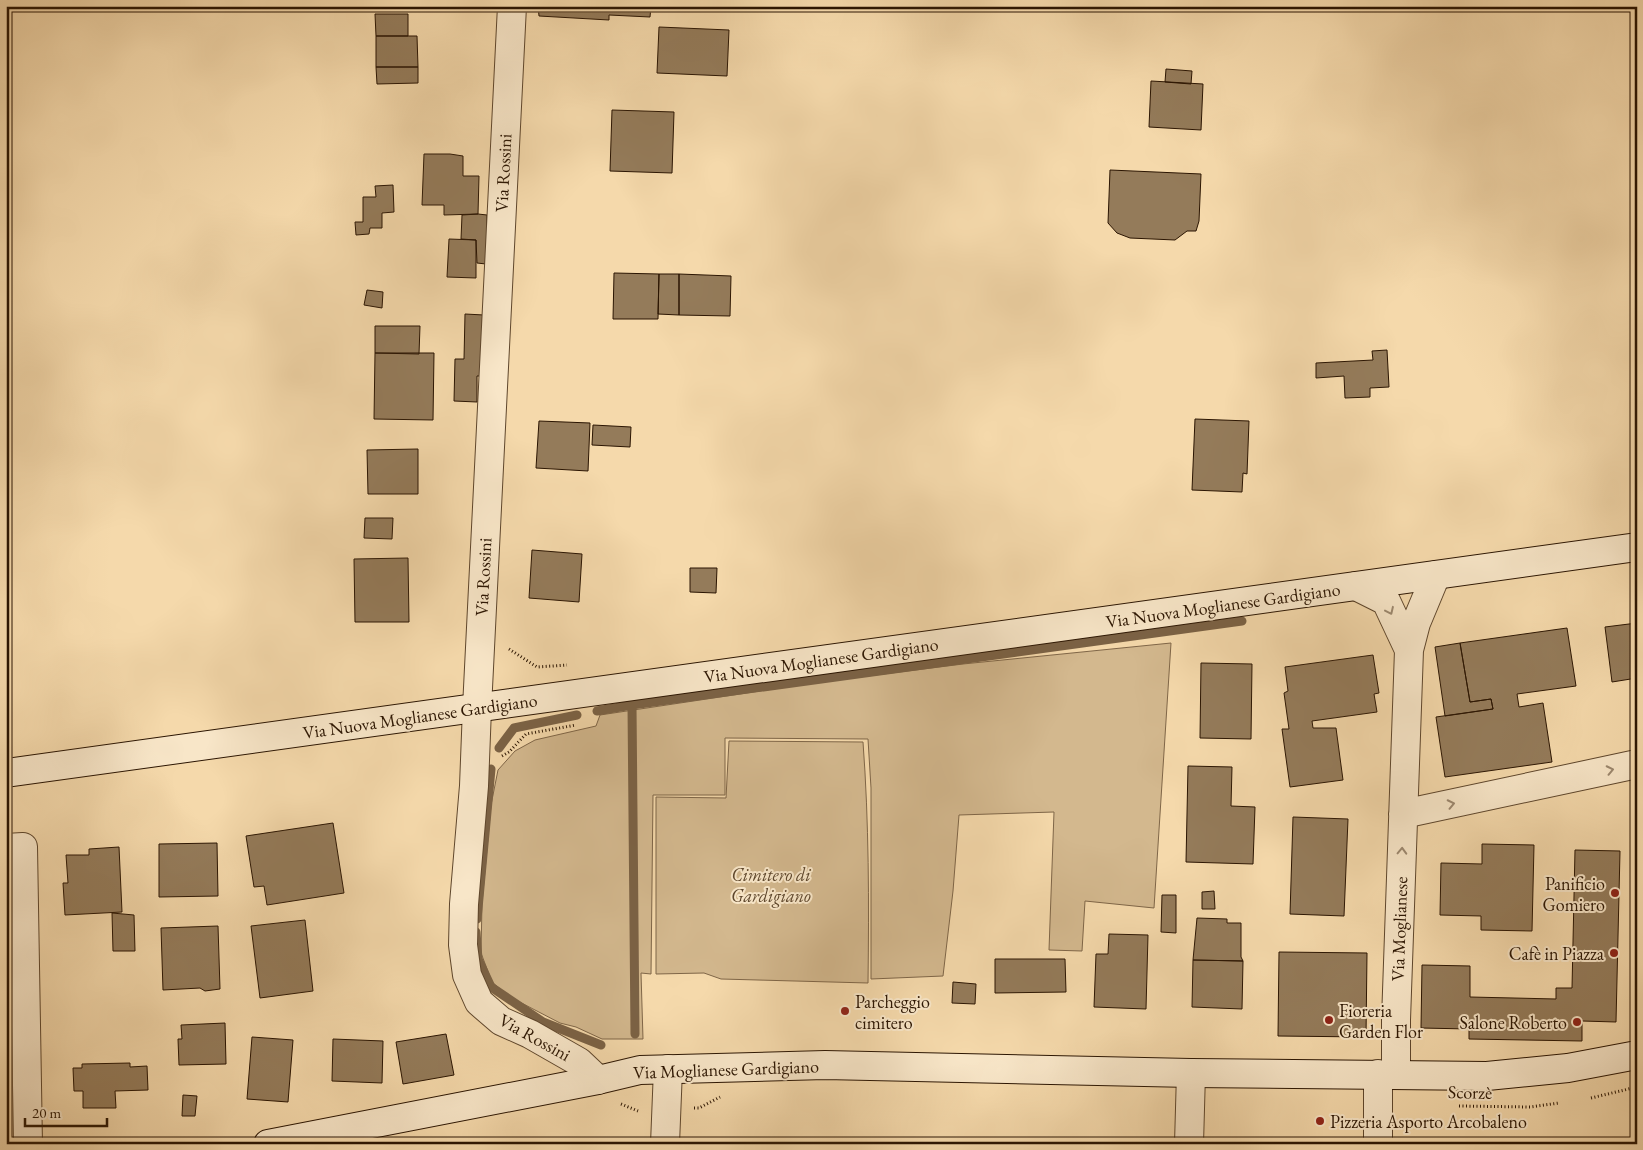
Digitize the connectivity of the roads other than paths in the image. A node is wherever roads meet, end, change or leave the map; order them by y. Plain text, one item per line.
1 (512, 6) edge
2 (1637, 547) edge
3 (1436, 575) junction
4 (1356, 586) junction
5 (1409, 650) junction
6 (476, 708) junction
7 (1637, 764) edge
8 (6, 774) edge
9 (1403, 814) junction
10 (6, 848) edge
11 (1637, 1055) edge
12 (668, 1069) junction
13 (1191, 1073) junction
14 (1387, 1074) junction
15 (598, 1080) junction
16 (28, 1144) edge
17 (268, 1144) edge
18 (665, 1144) edge
19 (1189, 1144) edge
20 (1378, 1144) edge

1 - 6 street, Via Rossini
2 - 3 street, Via Nuova Moglianese Gardigiano
3 - 4 street, Via Nuova Moglianese Gardigiano
3 - 5 street, Via Moglianese
4 -> 5 street, Via Moglianese
4 - 6 street, Via Nuova Moglianese Gardigiano
5 - 9 street, Via Moglianese
6 - 8 street, Via Nuova Moglianese Gardigiano
6 - 15 street, Via Rossini
9 -> 7 street
14 -> 9 street, Via Moglianese
10 - 16 street
11 - 14 street, Via Moglianese Gardigiano
12 - 13 street, Via Moglianese Gardigiano
12 - 15 street, Via Moglianese Gardigiano
12 - 18 street
13 - 14 street, Via Moglianese Gardigiano
13 - 19 street
14 - 20 street
15 - 17 street, Via Moglianese Gardigiano

